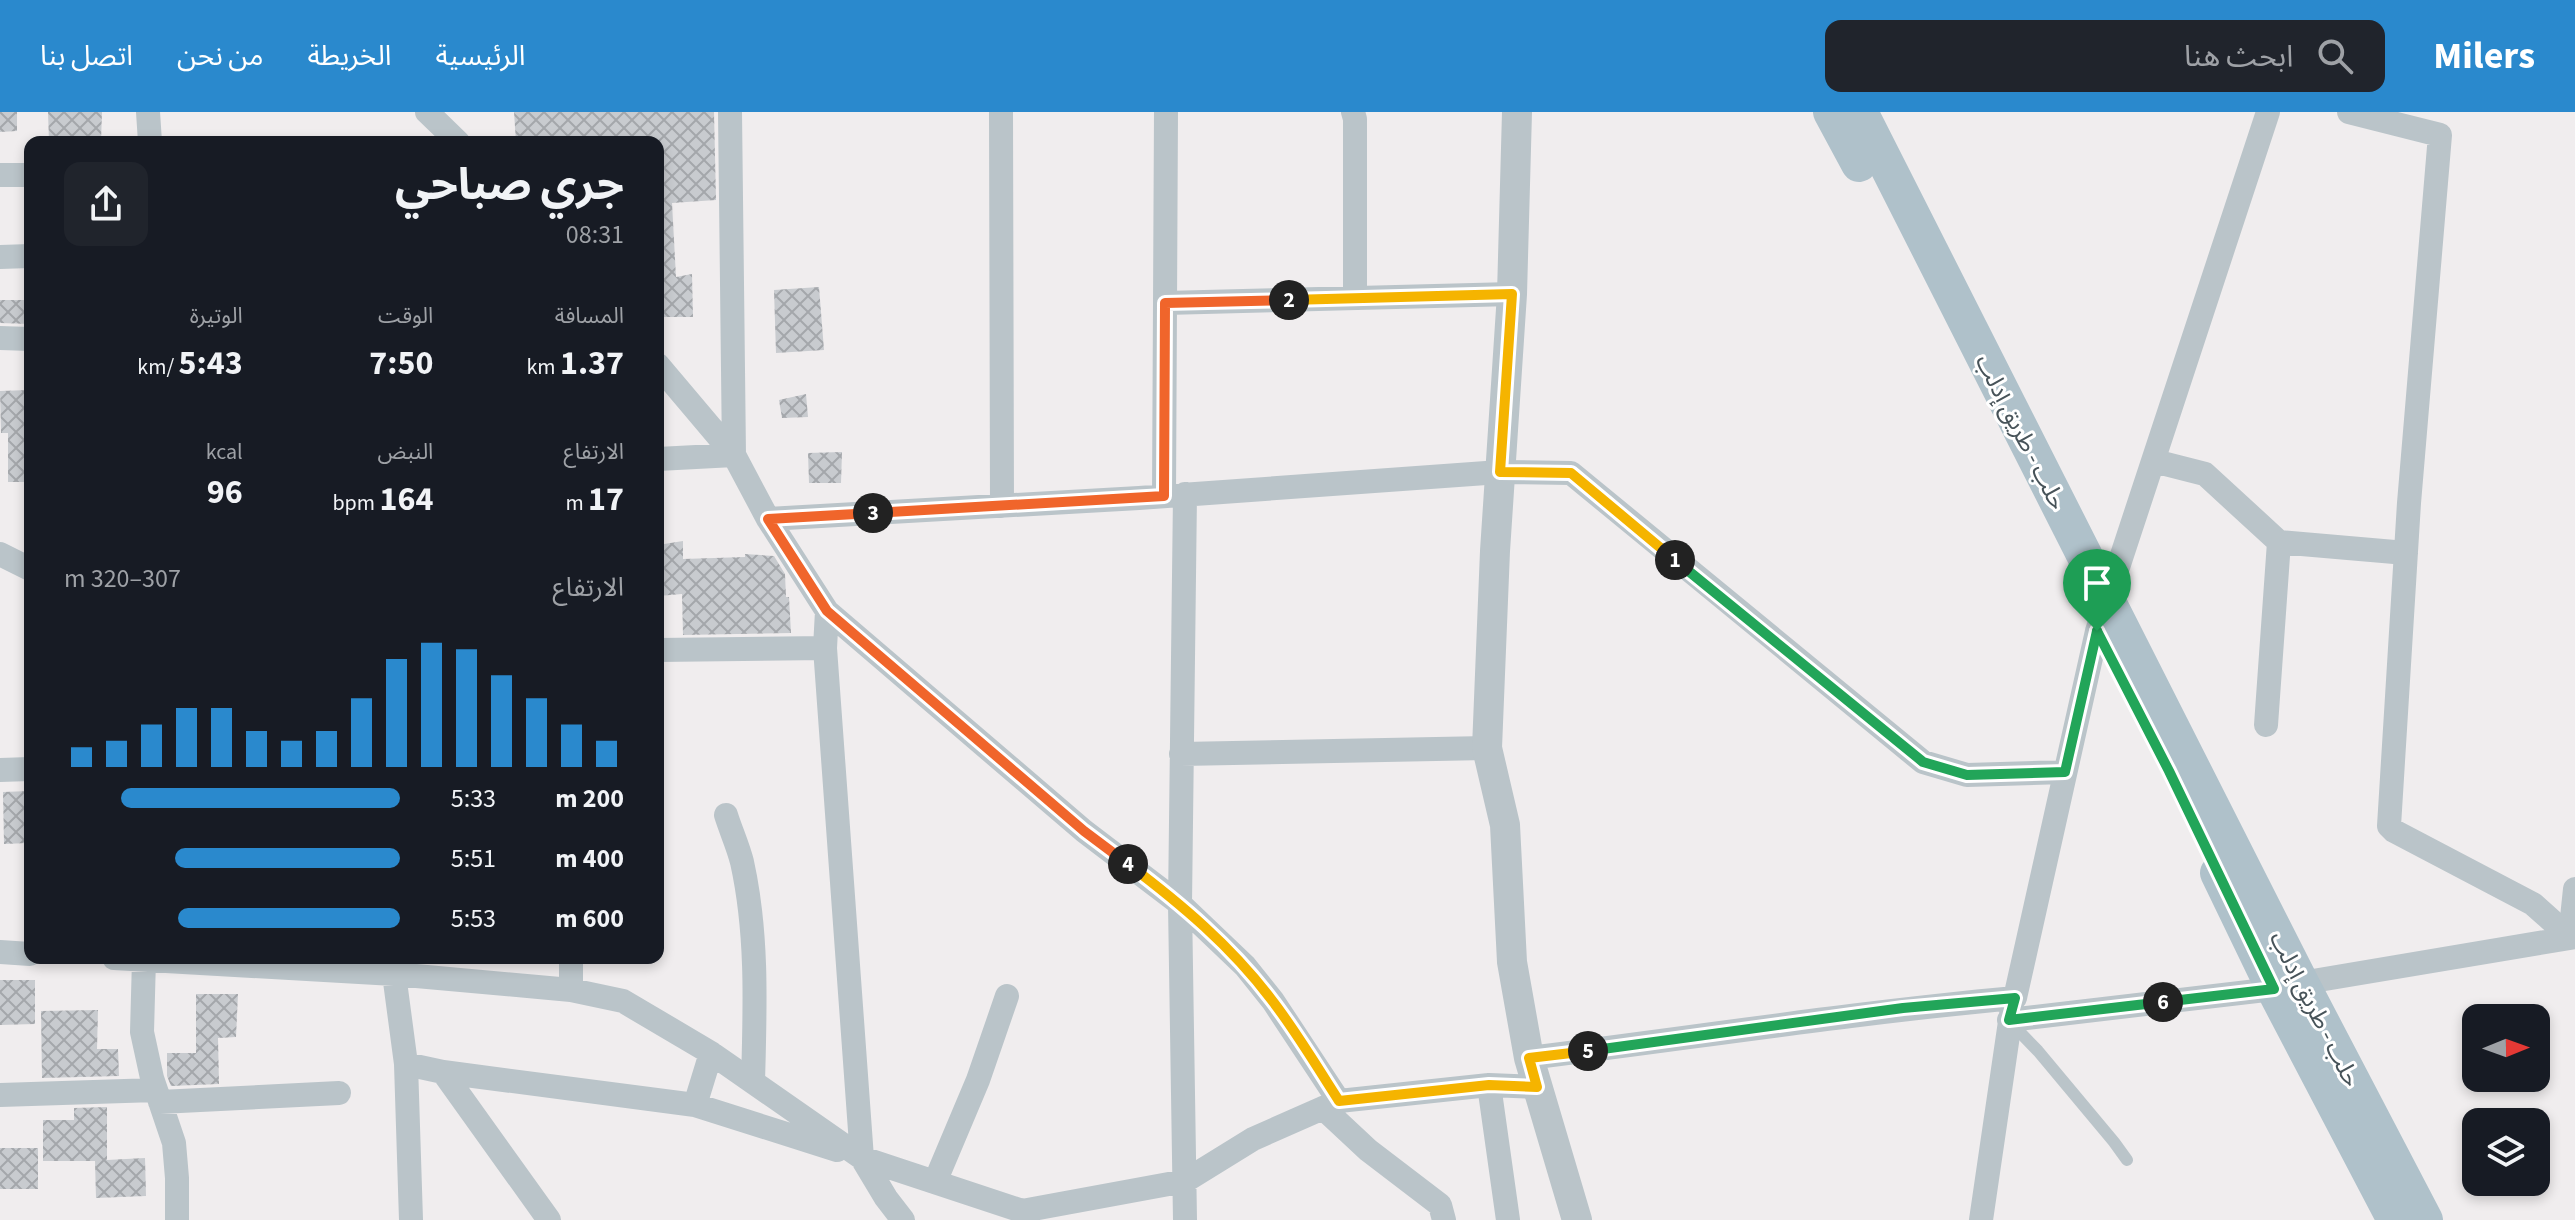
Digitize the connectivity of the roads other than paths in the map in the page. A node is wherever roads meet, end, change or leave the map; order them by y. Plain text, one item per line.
1 (148, 112) edge
2 (427, 112) edge
3 (730, 112) edge
4 (1001, 112) edge
5 (1166, 112) edge
6 (1353, 112) edge
7 (1517, 112) edge
8 (1831, 112) edge
9 (1860, 112) edge
10 (2268, 112) edge
11 (2349, 112) edge
12 (150, 136) edge
13 (452, 136) edge
14 (0, 175) edge
15 (24, 175) edge
16 (24, 256) edge
17 (0, 257) edge
18 (1512, 294) junction
19 (1355, 298) junction
20 (1165, 303) junction
21 (0, 338) edge
22 (24, 339) edge
23 (664, 372) edge
24 (734, 455) junction
25 (664, 459) edge
26 (2154, 461) junction
27 (1500, 472) junction
28 (1174, 495) junction
29 (1002, 506) junction
30 (768, 519) junction
31 (2279, 542) junction
32 (2406, 553) junction
33 (0, 554) edge
34 (24, 566) edge
35 (827, 611) junction
36 (2102, 617) junction
37 (825, 648) junction
38 (664, 650) edge
39 (2266, 725) dead end
40 (1487, 748) junction
41 (1181, 754) junction
42 (24, 769) edge
43 (0, 770) edge
44 (2065, 772) junction
45 (726, 815) dead end
46 (2575, 889) edge
47 (1180, 904) junction
48 (2572, 937) edge
49 (0, 952) edge
50 (24, 954) edge
51 (144, 964) edge
52 (320, 964) edge
53 (571, 964) edge
54 (390, 966) edge
55 (2287, 986) junction
56 (571, 990) junction
57 (1007, 996) dead end
58 (2012, 1009) junction
59 (711, 1053) junction
60 (406, 1064) junction
61 (443, 1072) junction
62 (1533, 1073) junction
63 (753, 1082) junction
64 (1489, 1085) junction
65 (339, 1093) dead end
66 (0, 1095) edge
67 (158, 1096) junction
68 (695, 1105) junction
69 (1331, 1105) junction
70 (862, 1158) junction
71 (2127, 1160) dead end
72 (1185, 1181) junction
73 (935, 1182) junction
74 (1019, 1216) edge
75 (177, 1220) edge
76 (411, 1220) edge
77 (549, 1220) edge
78 (903, 1220) edge
79 (1185, 1220) edge
80 (1444, 1220) edge
81 (1508, 1220) edge
82 (1577, 1220) edge
83 (1981, 1220) edge
84 (2395, 1220) edge
85 (2425, 1220) edge

1 - 12 street
2 - 13 street
3 - 24 street
4 - 29 street
5 - 20 street
6 - 19 street
7 - 18 street
8 - 36 main road, حلب - طريق إدلب
9 - 36 main road, حلب - طريق إدلب
10 - 26 street
11 - 32 street
14 - 15 street
16 - 17 street
18 - 19 street
18 - 27 street
19 - 20 street
20 - 28 street
21 - 22 street
23 - 24 street
24 - 25 street
24 - 30 street
26 - 31 street
26 - 36 street
27 - 28 street
27 - 40 street
27 - 44 street
28 - 29 street
28 - 41 street
29 - 30 street
30 - 35 street
31 - 32 street
31 - 39 street
32 - 48 street
33 - 34 street
35 - 37 street
35 - 47 street
36 - 44 street
36 - 55 main road, حلب - طريق إدلب
37 - 38 street
37 - 70 street
40 - 41 street
40 - 62 street
41 - 47 street
42 - 43 street
44 - 58 street
45 - 63 street
46 - 48 street
47 - 69 street
47 - 72 street
48 - 55 street
49 - 50 street
51 - 67 street
52 - 54 street
53 - 56 street
54 - 56 street
54 - 60 street
55 - 58 street
55 - 84 main road, حلب - طريق إدلب
55 - 85 main road, حلب - طريق إدلب
56 - 59 street
57 - 73 street
58 - 62 street
58 - 71 lane
58 - 83 street
59 - 63 street
59 - 68 street
60 - 61 street
60 - 76 street
61 - 68 street
61 - 77 street
62 - 64 street
62 - 82 street
63 - 70 street
64 - 69 street
64 - 81 street
65 - 67 street
66 - 67 street
67 - 75 street
68 - 70 street
69 - 72 street
69 - 80 street
70 - 73 street
70 - 78 street
72 - 74 street
72 - 79 street
73 - 74 street

